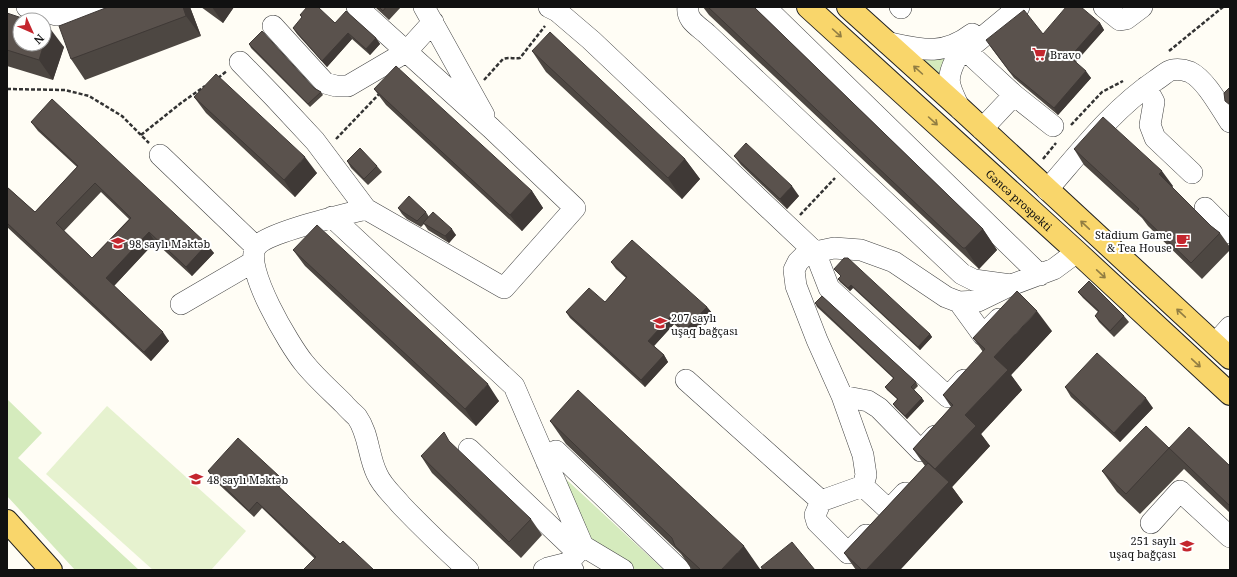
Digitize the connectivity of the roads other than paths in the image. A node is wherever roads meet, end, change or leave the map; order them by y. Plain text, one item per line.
1 (27, 7) edge
2 (97, 7) edge
3 (357, 7) edge
4 (688, 7) edge
5 (765, 7) edge
6 (808, 7) edge
7 (848, 7) edge
8 (1007, 7) edge
9 (1019, 7) edge
10 (1104, 7) edge
11 (1142, 7) edge
12 (555, 8) edge
13 (428, 15) edge
14 (273, 26) dead end
15 (886, 42) junction
16 (406, 52) junction
17 (974, 58) dead end
18 (240, 62) road end
19 (1146, 87) junction
20 (1014, 95) junction
21 (961, 109) junction
22 (1230, 122) edge
23 (1052, 126) dead end
24 (491, 128) junction
25 (982, 129) junction
26 (160, 155) road end
27 (1192, 173) dead end
28 (1047, 190) junction
29 (366, 208) junction
30 (1205, 208) dead end
31 (332, 218) junction
32 (1230, 233) edge
33 (815, 252) junction
34 (1077, 252) junction
35 (254, 254) junction
36 (1040, 275) junction
37 (1011, 284) junction
38 (959, 302) junction
39 (181, 304) dead end
40 (1010, 307) edge
41 (1230, 327) edge
42 (1222, 351) edge
43 (978, 365) edge
44 (686, 380) dead end
45 (1230, 394) edge
46 (842, 396) junction
47 (945, 424) edge
48 (469, 449) dead end
49 (546, 463) junction
50 (916, 481) edge
51 (863, 486) junction
52 (821, 501) junction
53 (7, 521) edge
54 (1151, 523) dead end
55 (873, 527) edge
56 (1230, 537) edge
57 (575, 558) edge
58 (51, 570) edge
59 (468, 570) edge
60 (544, 570) edge
61 (623, 570) edge
62 (680, 570) edge

1 - 2 lane
3 - 16 lane
4 - 37 lane
5 - 36 lane
6 -> 34 main road, Gəncə prospekti
7 - 15 main road
8 - 15 lane
9 - 21 lane
10 - 11 lane
12 - 33 lane
13 - 16 lane
13 - 24 lane
14 - 16 lane
21 -> 15 main road
16 - 24 lane
17 - 20 lane
18 - 29 lane
19 - 22 lane
19 - 27 lane
19 - 28 lane
20 - 23 lane
20 - 25 lane
21 - 25 main road
24 - 29 lane
25 - 28 main road
26 - 35 lane
42 -> 28 main road
29 - 31 lane
30 - 32 lane
31 - 35 lane
31 - 49 lane
33 - 38 lane
33 - 43 lane
33 - 46 lane
34 - 36 lane
34 -> 45 main road, Gəncə prospekti
35 - 39 lane
35 - 59 lane
36 - 37 lane
37 - 38 lane
38 - 40 lane
41 - 42 lane
44 - 52 lane
46 - 47 lane
46 - 51 lane
48 - 57 lane
49 - 57 lane
49 - 62 lane
50 - 51 lane
51 - 52 lane
52 - 55 lane
53 - 58 main road
54 - 56 lane
57 - 60 lane
57 - 61 lane

